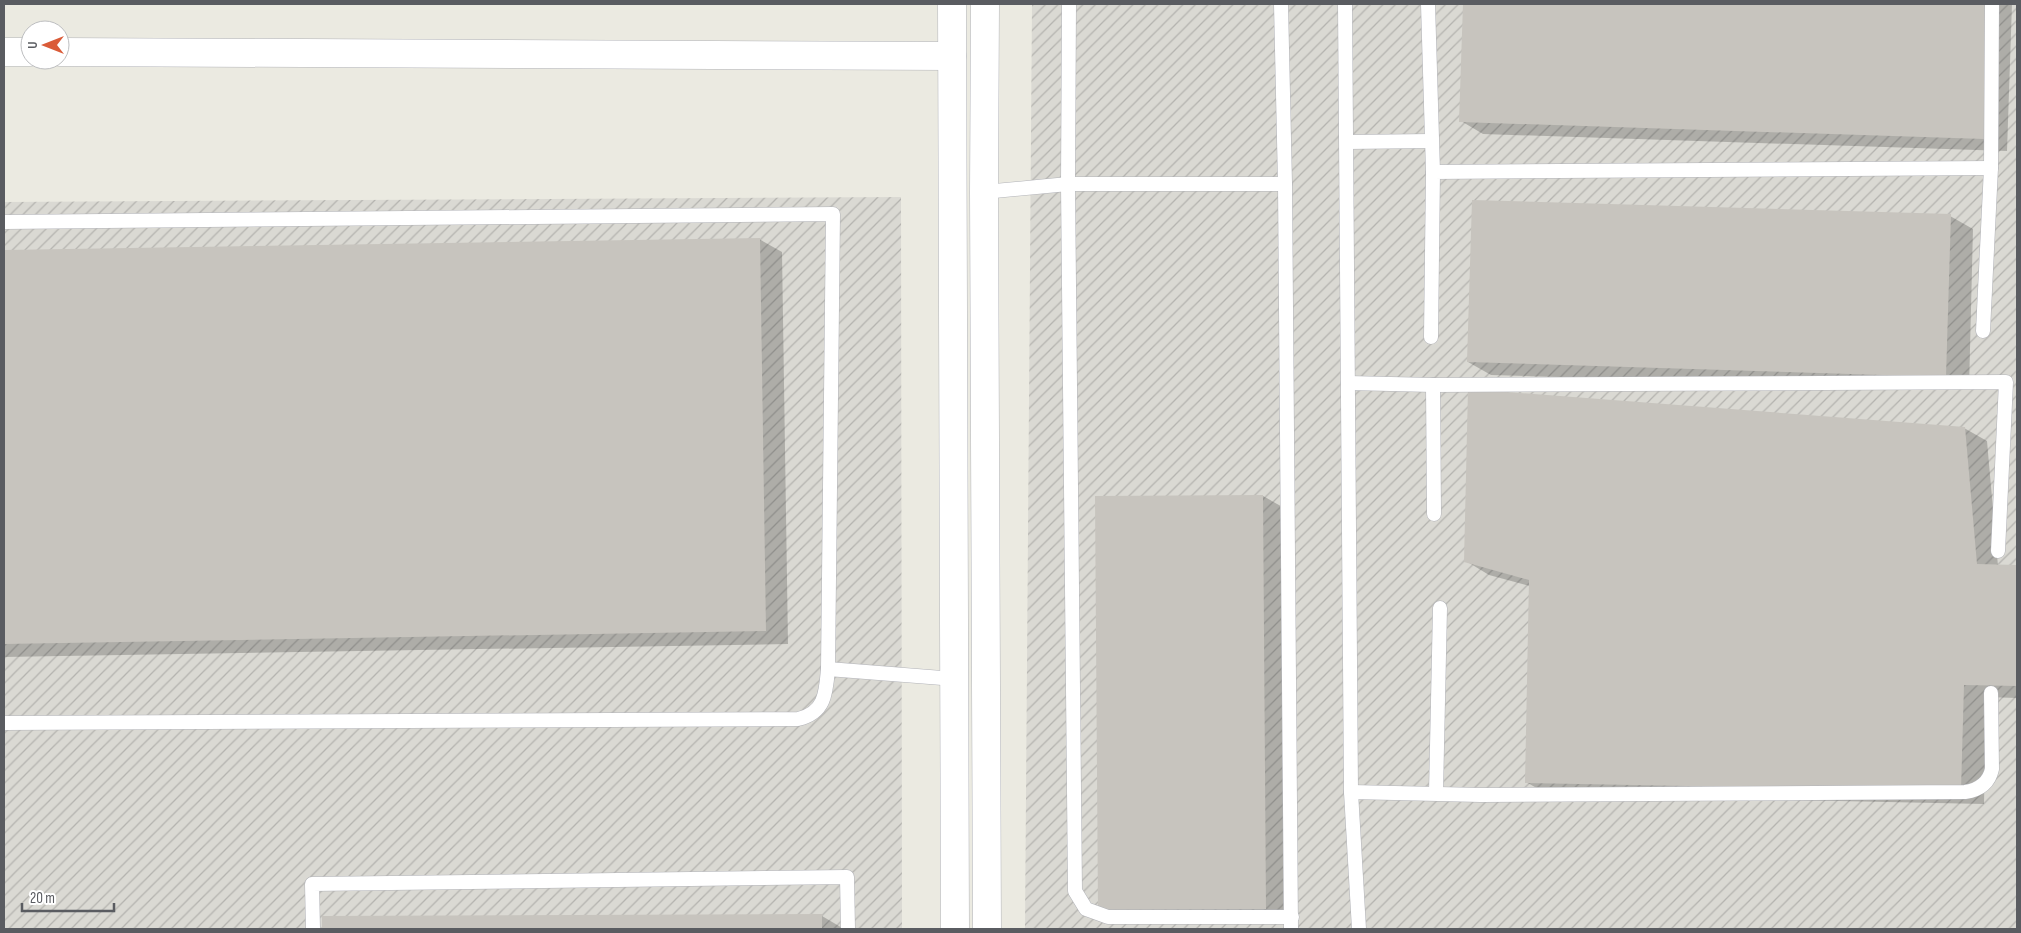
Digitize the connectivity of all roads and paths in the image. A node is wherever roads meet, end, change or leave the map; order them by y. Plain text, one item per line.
1 (952, 4) edge
2 (985, 4) edge
3 (1069, 4) edge
4 (1281, 4) edge
5 (1345, 4) edge
6 (1428, 4) edge
7 (1992, 4) edge
8 (4, 52) edge
9 (20, 52) edge
10 (70, 52) edge
11 (952, 56) junction
12 (1431, 141) junction
13 (1347, 142) junction
14 (1991, 168) junction
15 (1433, 172) junction
16 (1068, 184) junction
17 (1285, 184) junction
18 (984, 192) junction
19 (4, 222) edge
20 (1983, 332) dead end
21 (1431, 337) dead end
22 (1348, 383) junction
23 (1433, 385) junction
24 (1434, 514) dead end
25 (1998, 551) dead end
26 (1440, 608) dead end
27 (828, 669) junction
28 (955, 679) junction
29 (1991, 693) dead end
30 (4, 723) edge
31 (1351, 792) junction
32 (1436, 793) junction
33 (1292, 923) edge
34 (313, 929) edge
35 (848, 929) edge
36 (955, 929) edge
37 (987, 929) edge
38 (1359, 929) edge

1 - 11 main road
2 - 18 main road
3 - 16 lane
4 - 17 lane
5 - 13 lane
6 - 12 lane
7 - 14 lane
8 - 9 main road
10 - 11 main road
11 - 28 main road
12 - 13 lane
12 - 15 lane
13 - 22 lane
14 - 15 lane
14 - 20 lane
15 - 21 lane
16 - 17 lane
16 - 18 lane
16 - 33 lane
17 - 33 lane
18 - 37 main road
19 - 27 lane
22 - 23 lane
22 - 31 lane
23 - 24 lane
23 - 25 lane
26 - 32 lane
27 - 28 lane
27 - 30 lane
28 - 36 main road
29 - 32 lane
31 - 32 lane
31 - 38 lane
34 - 35 lane

